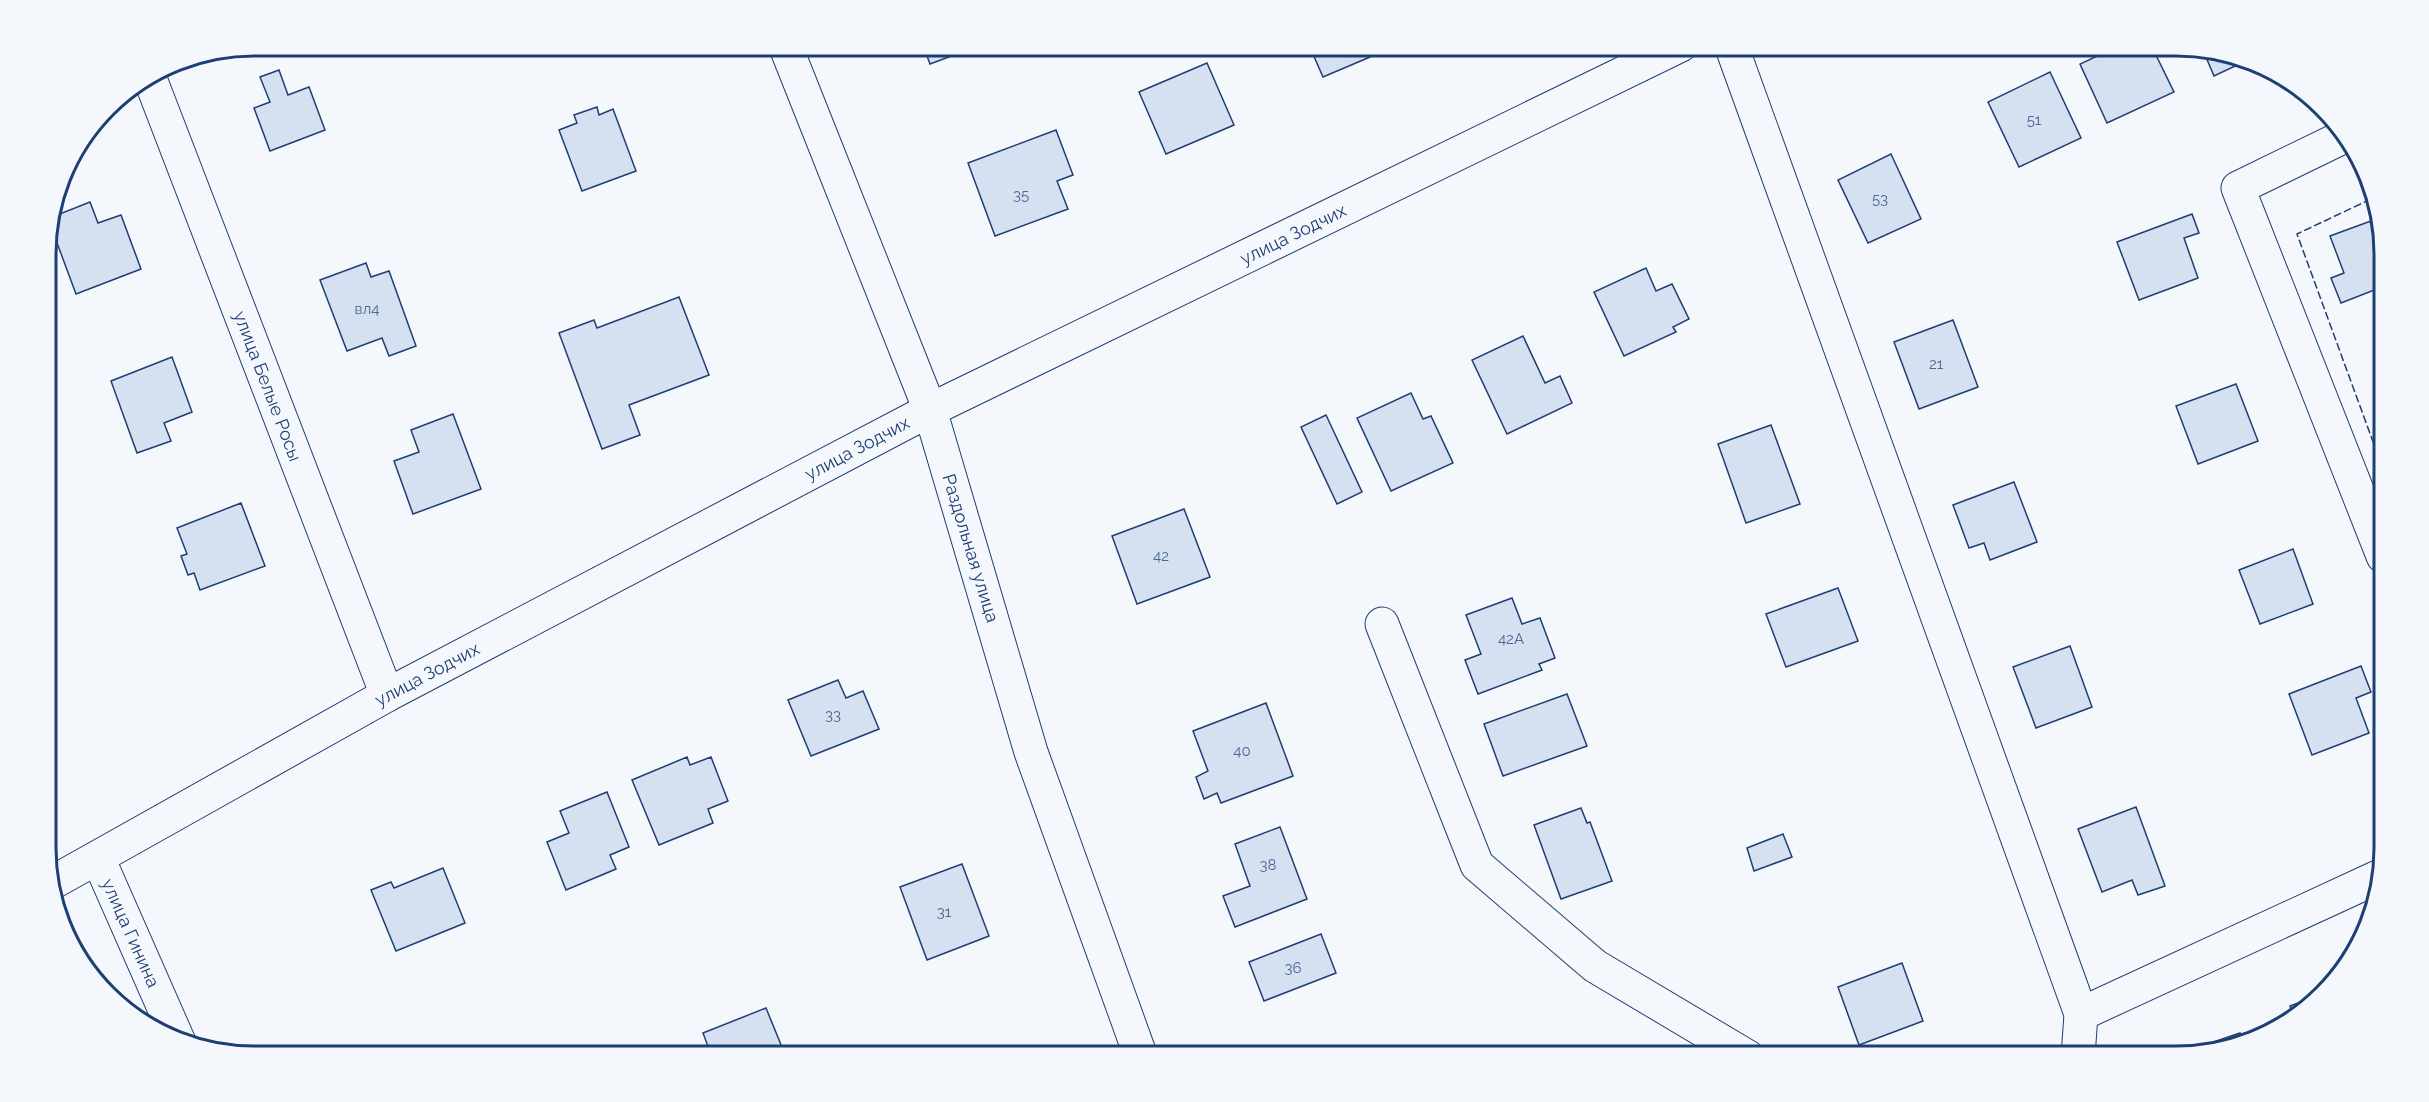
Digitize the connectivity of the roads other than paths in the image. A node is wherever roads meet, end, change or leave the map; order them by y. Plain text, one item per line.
1 (789, 56) edge
2 (1658, 56) edge
3 (1735, 56) edge
4 (152, 84) edge
5 (2337, 140) edge
6 (930, 410) junction
7 (2373, 531) edge
8 (1382, 624) dead end
9 (387, 695) junction
10 (98, 858) junction
11 (58, 880) edge
12 (2371, 880) edge
13 (2081, 1014) junction
14 (172, 1028) edge
15 (1138, 1046) edge
16 (1730, 1046) edge
17 (2079, 1046) edge

1 - 6 street, Раздольная улица
2 - 6 street, улица Зодчих
3 - 13 street
4 - 9 street, улица Белые Росы
5 - 7 street
6 - 9 street, улица Зодчих
6 - 15 street, Раздольная улица
8 - 16 street
9 - 10 street, улица Зодчих
10 - 11 street, улица Зодчих
10 - 14 street, улица Гинина
12 - 13 street
13 - 17 street

